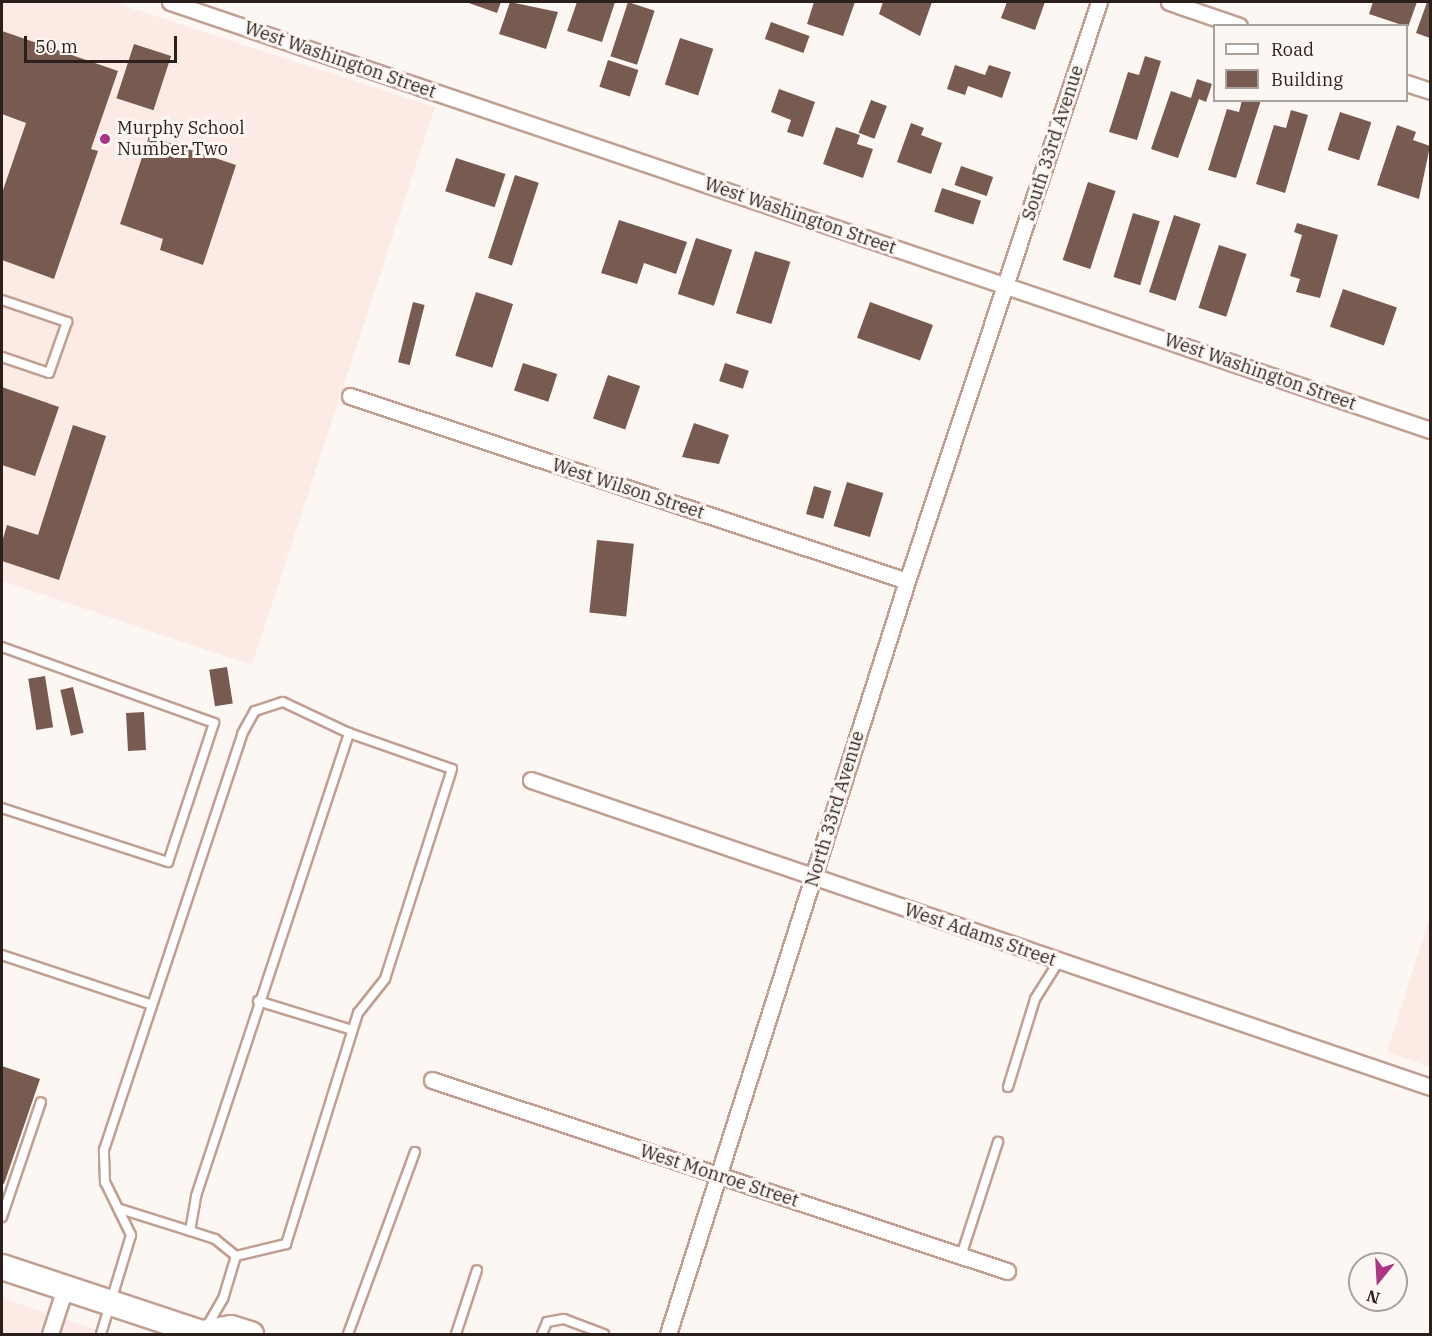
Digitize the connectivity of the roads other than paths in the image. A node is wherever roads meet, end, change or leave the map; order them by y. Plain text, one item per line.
1 (170, 2) edge
2 (1099, 2) edge
3 (1169, 2) edge
4 (1233, 24) edge
5 (1408, 83) edge
6 (1431, 91) edge
7 (1007, 285) junction
8 (2, 300) edge
9 (2, 357) edge
10 (350, 396) dead end
11 (1431, 430) edge
12 (907, 581) junction
13 (2, 647) edge
14 (349, 733) junction
15 (531, 780) dead end
16 (2, 808) edge
17 (814, 879) junction
18 (2, 955) edge
19 (1059, 961) junction
20 (258, 1001) junction
21 (152, 1005) junction
22 (352, 1030) junction
23 (432, 1080) dead end
24 (1008, 1087) dead end
25 (1431, 1087) edge
26 (41, 1102) dead end
27 (998, 1142) dead end
28 (415, 1152) dead end
29 (719, 1176) junction
30 (120, 1209) junction
31 (2, 1217) edge
32 (190, 1231) junction
33 (236, 1256) junction
34 (961, 1256) junction
35 (2, 1267) edge
36 (477, 1270) dead end
37 (1007, 1271) dead end
38 (65, 1288) junction
39 (110, 1303) junction
40 (197, 1333) edge
41 (50, 1335) edge
42 (101, 1335) edge
43 (251, 1335) edge
44 (348, 1335) edge
45 (456, 1335) edge
46 (542, 1335) edge
47 (604, 1335) edge
48 (668, 1335) edge

1 - 7 street, West Washington Street
2 - 7 street, South 33rd Avenue
3 - 4 street
5 - 6 street
7 - 11 street, West Washington Street
7 - 12 street, North 33rd Avenue
8 - 9 lane
10 - 12 street, West Wilson Street
12 - 17 street, North 33rd Avenue
13 - 16 lane
14 - 20 lane
14 - 21 lane
14 - 22 lane
15 - 17 street, West Adams Street
17 - 19 street, West Adams Street
17 - 29 street, North 33rd Avenue
18 - 21 lane
19 - 24 lane
19 - 25 street, West Adams Street
20 - 22 lane
20 - 32 lane
21 - 30 lane
22 - 33 lane
23 - 29 street, West Monroe Street
26 - 31 lane
27 - 34 lane
28 - 44 lane
29 - 34 street, West Monroe Street
29 - 48 street, North 33rd Avenue
30 - 32 lane
30 - 39 lane
32 - 33 lane
33 - 40 lane
34 - 37 street, West Monroe Street
35 - 38 main road
36 - 45 lane
38 - 39 main road
38 - 41 street
39 - 40 main road
39 - 42 lane
40 - 43 main road
46 - 47 lane

